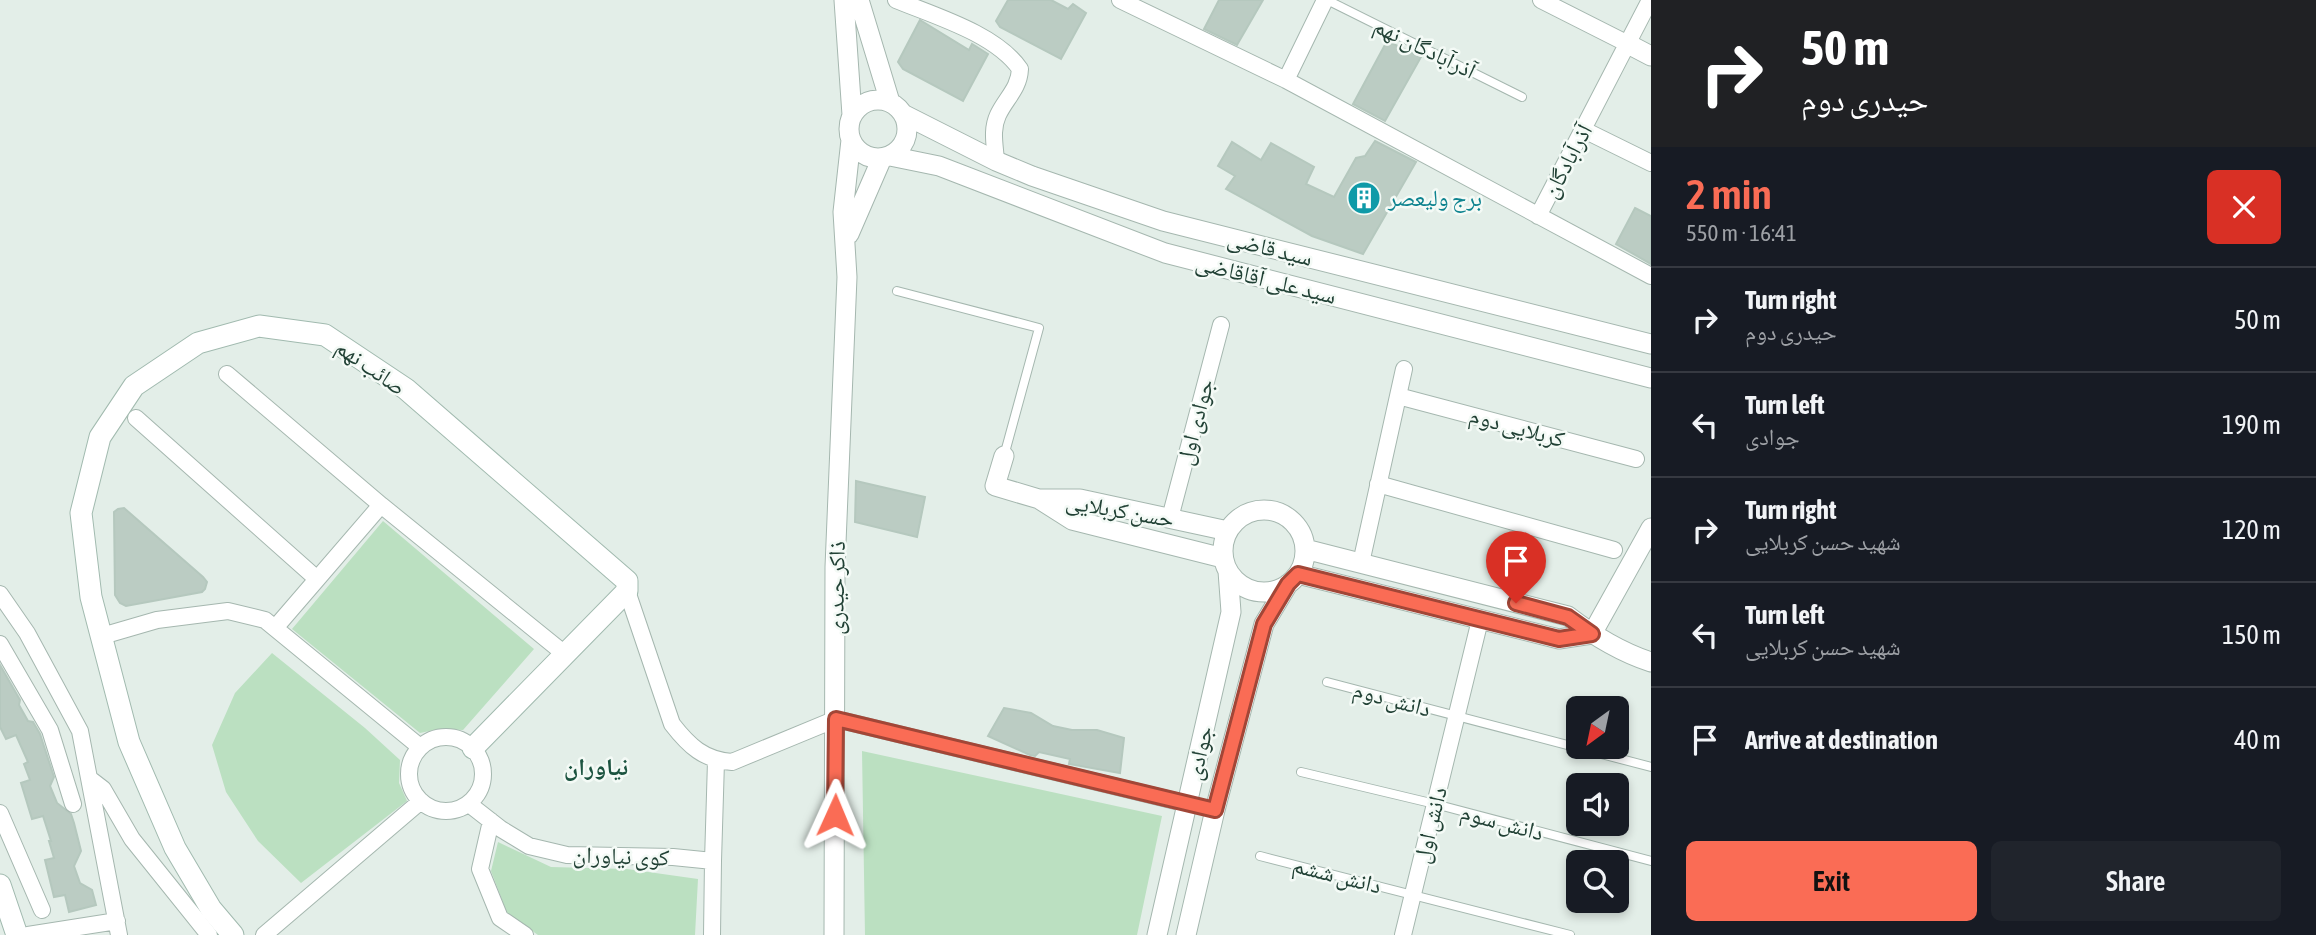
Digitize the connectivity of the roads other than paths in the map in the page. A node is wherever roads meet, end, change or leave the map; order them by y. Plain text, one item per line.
1 (844, 0) edge
2 (859, 0) edge
3 (896, 0) edge
4 (1120, 0) edge
5 (1326, 0) edge
6 (1541, 0) edge
7 (1650, 0) edge
8 (1628, 44) junction
9 (1651, 55) edge
10 (1286, 80) junction
11 (1522, 97) dead end
12 (896, 108) junction
13 (852, 115) junction
14 (1584, 130) junction
15 (851, 139) junction
16 (886, 157) junction
17 (996, 161) junction
18 (1651, 163) edge
19 (986, 184) junction
20 (1538, 216) junction
21 (846, 242) junction
22 (1651, 276) edge
23 (897, 291) dead end
24 (1221, 325) dead end
25 (1651, 344) edge
26 (1404, 369) dead end
27 (227, 374) dead end
28 (1651, 378) edge
29 (1398, 396) junction
30 (136, 418) dead end
31 (1004, 456) joint
32 (1636, 459) dead end
33 (1378, 484) junction
34 (1039, 499) junction
35 (380, 505) junction
36 (1170, 518) junction
37 (1651, 528) edge
38 (1227, 531) junction
39 (1305, 549) junction
40 (1614, 550) dead end
41 (1361, 563) junction
42 (1226, 564) junction
43 (317, 579) junction
44 (1293, 579) junction
45 (627, 591) junction
46 (0, 594) edge
47 (1480, 620) junction
48 (275, 628) junction
49 (1592, 634) junction
50 (102, 636) junction
51 (0, 644) edge
52 (566, 655) junction
53 (1651, 662) edge
54 (1327, 682) dead end
55 (1457, 716) junction
56 (836, 719) junction
57 (80, 731) junction
58 (54, 744) junction
59 (420, 747) junction
60 (473, 748) junction
61 (716, 761) junction
62 (1651, 767) edge
63 (1301, 772) dead end
64 (90, 779) junction
65 (421, 802) junction
66 (73, 804) dead end
67 (469, 804) junction
68 (1188, 804) junction
69 (1435, 804) junction
70 (1215, 810) junction
71 (0, 813) edge
72 (491, 821) junction
73 (1260, 856) dead end
74 (713, 861) junction
75 (1651, 861) edge
76 (0, 885) edge
77 (1413, 895) junction
78 (41, 910) dead end
79 (118, 928) edge
80 (17, 935) edge
81 (28, 935) edge
82 (209, 935) edge
83 (233, 935) edge
84 (264, 935) edge
85 (525, 935) edge
86 (712, 935) edge
87 (834, 935) edge
88 (1157, 935) edge
89 (1186, 935) edge
90 (1403, 935) edge
91 (1570, 935) edge

1 - 13 street
2 - 12 street
3 - 17 street
4 - 10 street, آذرآبادگان
5 - 10 street
5 - 11 lane, آذرآبادگان نهم
6 - 8 street
7 - 8 street, آذرآبادگان
8 - 9 street
8 - 14 street, آذرآبادگان
10 - 20 street, آذرآبادگان
12 - 13 street
12 - 16 street
12 - 17 street, سید قاضی
13 - 15 street
14 - 18 street
14 - 20 street, آذرآبادگان
15 - 16 street
15 - 21 street, ذاکر حیدری
16 - 19 street, سید علی آقاقاضی
16 - 21 street
17 - 19 street
17 - 25 street, سید قاضی
19 - 28 street, سید علی آقاقاضی
20 - 22 street
21 - 56 street, ذاکر حیدری
23 - 31 lane
24 - 36 street, جوادی اول
26 - 29 street
27 - 35 street
29 - 32 street, کربلایی دوم
29 - 33 street
30 - 43 street
31 - 34 street
33 - 40 street
33 - 41 street
34 - 36 street, حسن کربلایی
34 - 42 street, حسن کربلایی
35 - 43 street
35 - 52 street
36 - 38 street, حسن کربلایی
37 - 49 street
38 - 39 street
38 - 42 street
39 - 41 street
39 - 44 street
41 - 49 street
42 - 44 street
42 - 68 street, جوادی
43 - 48 street
44 - 47 street
44 - 70 street, جوادی
45 - 50 main road, صائب نهم
45 - 52 main road
45 - 61 street
46 - 57 street
47 - 49 street
47 - 55 street, دانش اول
48 - 50 street
48 - 59 street
49 - 53 street
50 - 83 main road, صائب نهم
51 - 58 street
52 - 60 main road
54 - 55 lane, دانش دوم
55 - 62 lane
55 - 69 street, دانش اول
56 - 61 street
56 - 68 street
56 - 87 street, ذاکر حیدری
57 - 58 street
57 - 64 street
58 - 66 street
59 - 60 street
59 - 65 street
60 - 67 street
61 - 74 street
63 - 69 lane, دانش سوم
64 - 79 street
64 - 82 street
65 - 67 street
65 - 84 street
67 - 72 street, کوی نیاوران
68 - 70 street
68 - 88 street, جوادی
69 - 75 lane, دانش سوم
69 - 77 street, دانش اول
70 - 89 street, جوادی
71 - 78 street
72 - 74 street, کوی نیاوران
72 - 85 street
73 - 77 lane, دانش ششم
74 - 86 street
76 - 80 main road
77 - 90 street, دانش اول
77 - 91 lane, دانش ششم
79 - 81 street

